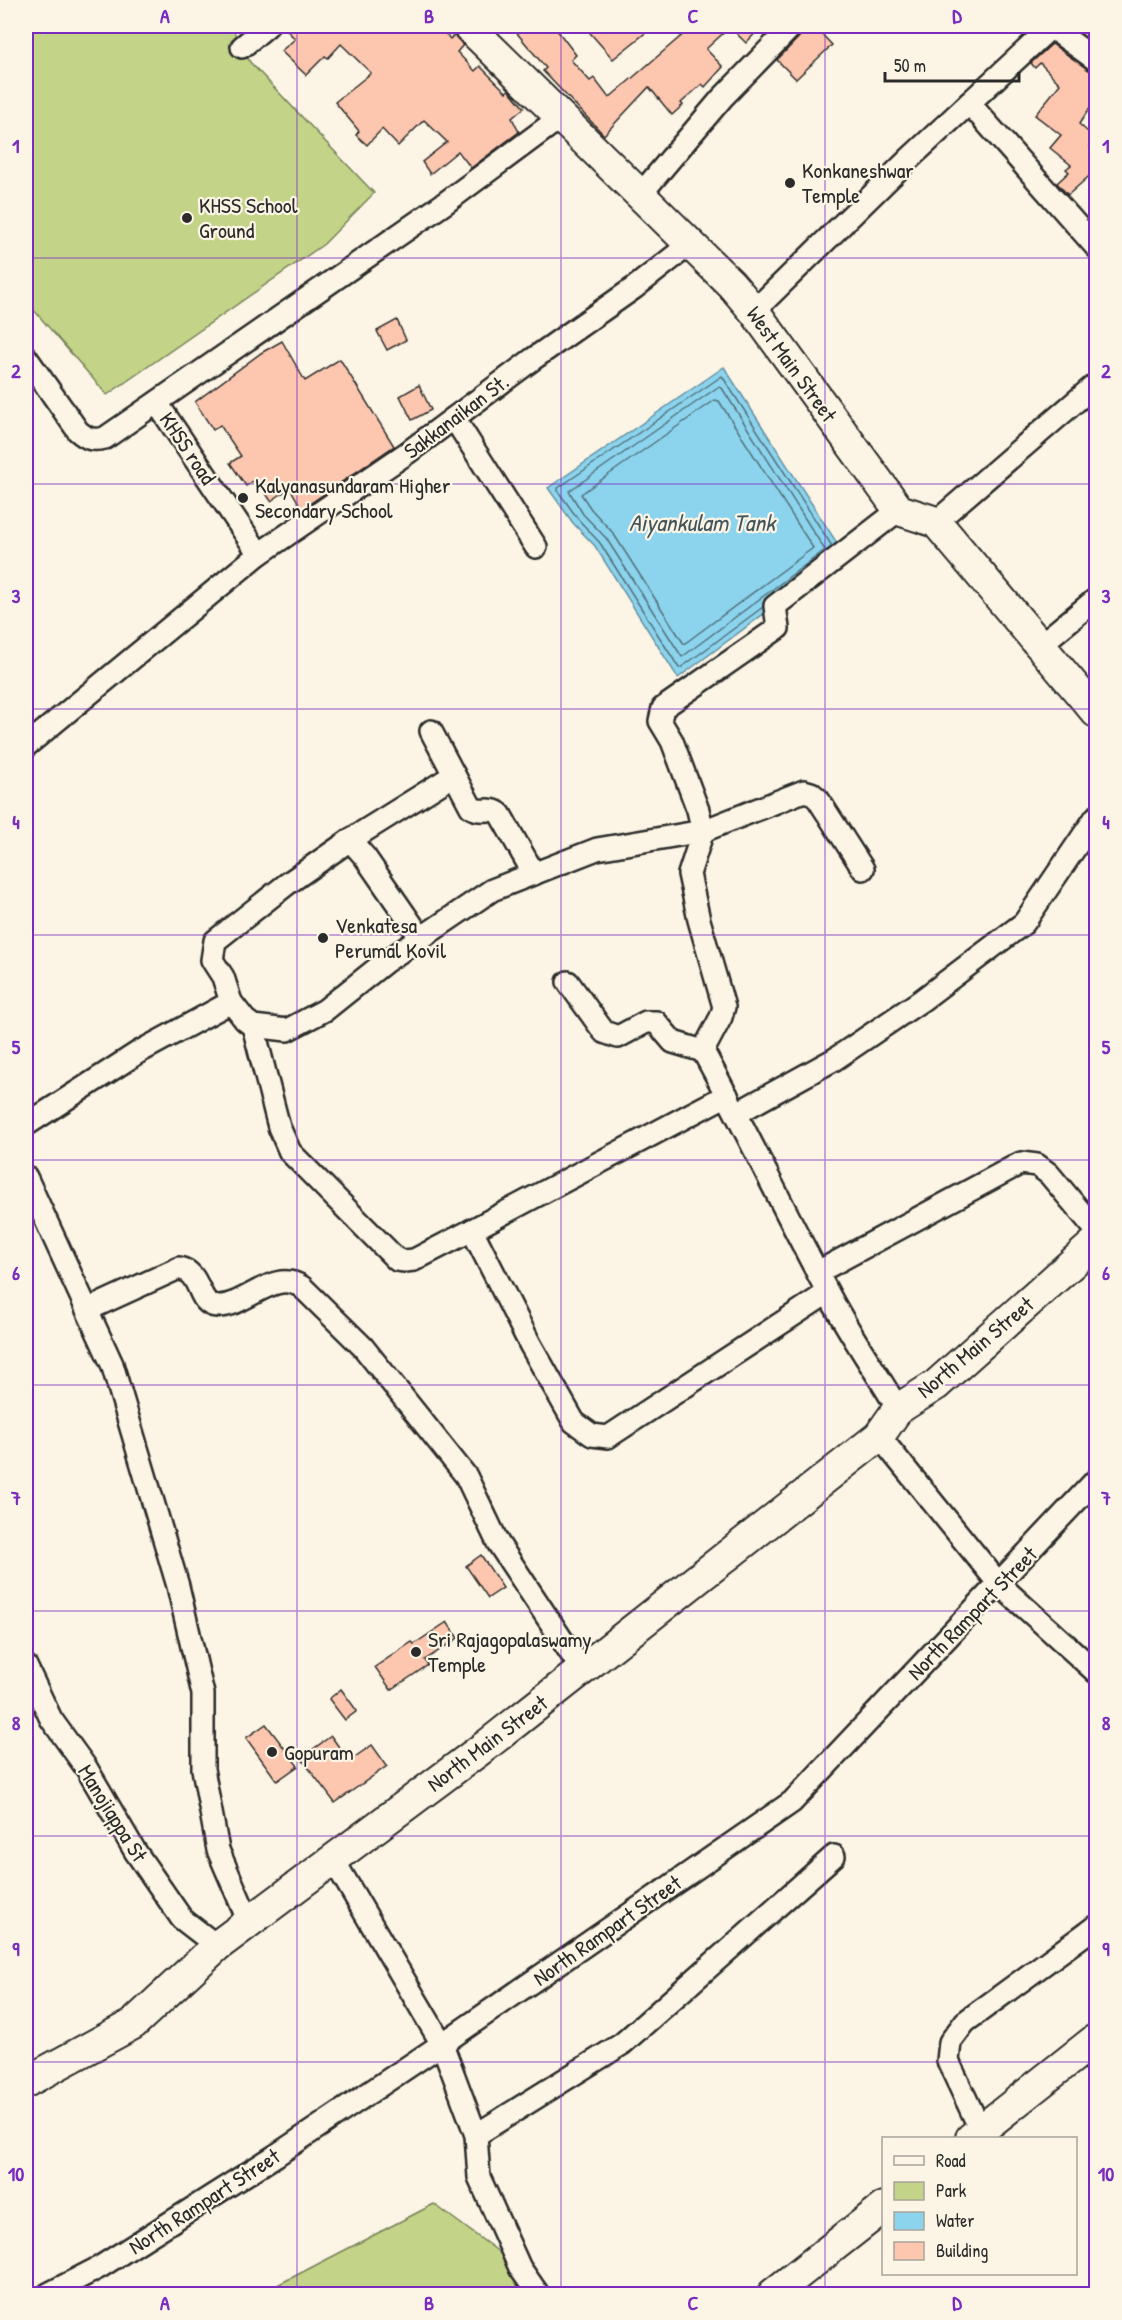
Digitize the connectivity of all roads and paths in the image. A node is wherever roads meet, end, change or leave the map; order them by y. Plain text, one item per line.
1 (267, 26) edge
2 (468, 26) edge
3 (792, 26) edge
4 (1050, 26) edge
5 (242, 47) dead end
6 (1096, 60) edge
7 (969, 103) junction
8 (561, 117) junction
9 (640, 195) junction
10 (690, 244) junction
11 (1096, 247) edge
12 (754, 311) junction
13 (26, 357) edge
14 (1096, 384) edge
15 (158, 403) junction
16 (454, 418) junction
17 (899, 510) junction
18 (936, 522) junction
19 (536, 547) dead end
20 (259, 554) junction
21 (1096, 599) edge
22 (1039, 646) junction
23 (1096, 711) edge
24 (431, 731) dead end
25 (26, 744) edge
26 (454, 775) junction
27 (1096, 817) edge
28 (703, 831) junction
29 (350, 840) junction
30 (863, 869) dead end
31 (534, 874) junction
32 (421, 938) junction
33 (568, 982) dead end
34 (231, 1002) junction
35 (253, 1026) junction
36 (703, 1051) junction
37 (732, 1104) junction
38 (26, 1125) edge
39 (26, 1177) edge
40 (472, 1230) junction
41 (1096, 1230) edge
42 (1096, 1242) edge
43 (818, 1272) junction
44 (828, 1293) junction
45 (87, 1310) junction
46 (898, 1409) junction
47 (879, 1436) junction
48 (1096, 1480) edge
49 (999, 1584) junction
50 (26, 1666) edge
51 (582, 1670) junction
52 (1096, 1672) edge
53 (834, 1856) dead end
54 (333, 1859) junction
55 (249, 1922) junction
56 (1096, 1926) edge
57 (217, 1946) junction
58 (1096, 2038) edge
59 (442, 2044) junction
60 (26, 2082) edge
61 (476, 2135) junction
62 (976, 2135) edge
63 (882, 2209) edge
64 (48, 2295) edge
65 (538, 2295) edge
66 (773, 2295) edge

1 - 5 street
2 - 8 street, West Main Street
3 - 9 street
4 - 6 street
4 - 7 street
7 - 11 street
7 - 12 street
8 - 9 street, West Main Street
8 - 15 street
9 - 10 street, West Main Street
10 - 12 street, West Main Street
10 - 16 street, Sakkanaikan St.
12 - 17 street, West Main Street
13 - 15 street
14 - 18 street
15 - 20 street, KHSS road
16 - 19 street
16 - 20 street, Sakkanaikan St.
17 - 18 street
17 - 28 street
18 - 22 street
20 - 25 street, Sakkanaikan St.
21 - 22 street
22 - 23 street
24 - 26 street
26 - 29 street
26 - 31 street
27 - 37 street
28 - 30 street
28 - 31 street
28 - 36 street
29 - 32 street
29 - 34 street
31 - 32 street
32 - 35 street
33 - 36 street
34 - 35 street
34 - 38 street
35 - 40 street
36 - 37 street
37 - 40 street
37 - 43 street
39 - 45 street
40 - 44 street
41 - 43 street
42 - 46 street, North Main Street
43 - 44 street
44 - 46 street
45 - 51 street
45 - 55 street
46 - 47 street, North Main Street
47 - 49 street
47 - 51 street, North Main Street
48 - 49 street, North Rampart Street
49 - 52 street
49 - 59 street, North Rampart Street
50 - 57 street, Manojiappa St
51 - 54 street, North Main Street
53 - 61 street
54 - 55 street, North Main Street
54 - 59 street
55 - 57 street, North Main Street
56 - 62 street
57 - 60 street, North Main Street
58 - 62 street
59 - 61 street
59 - 64 street, North Rampart Street
61 - 65 street
63 - 66 street

